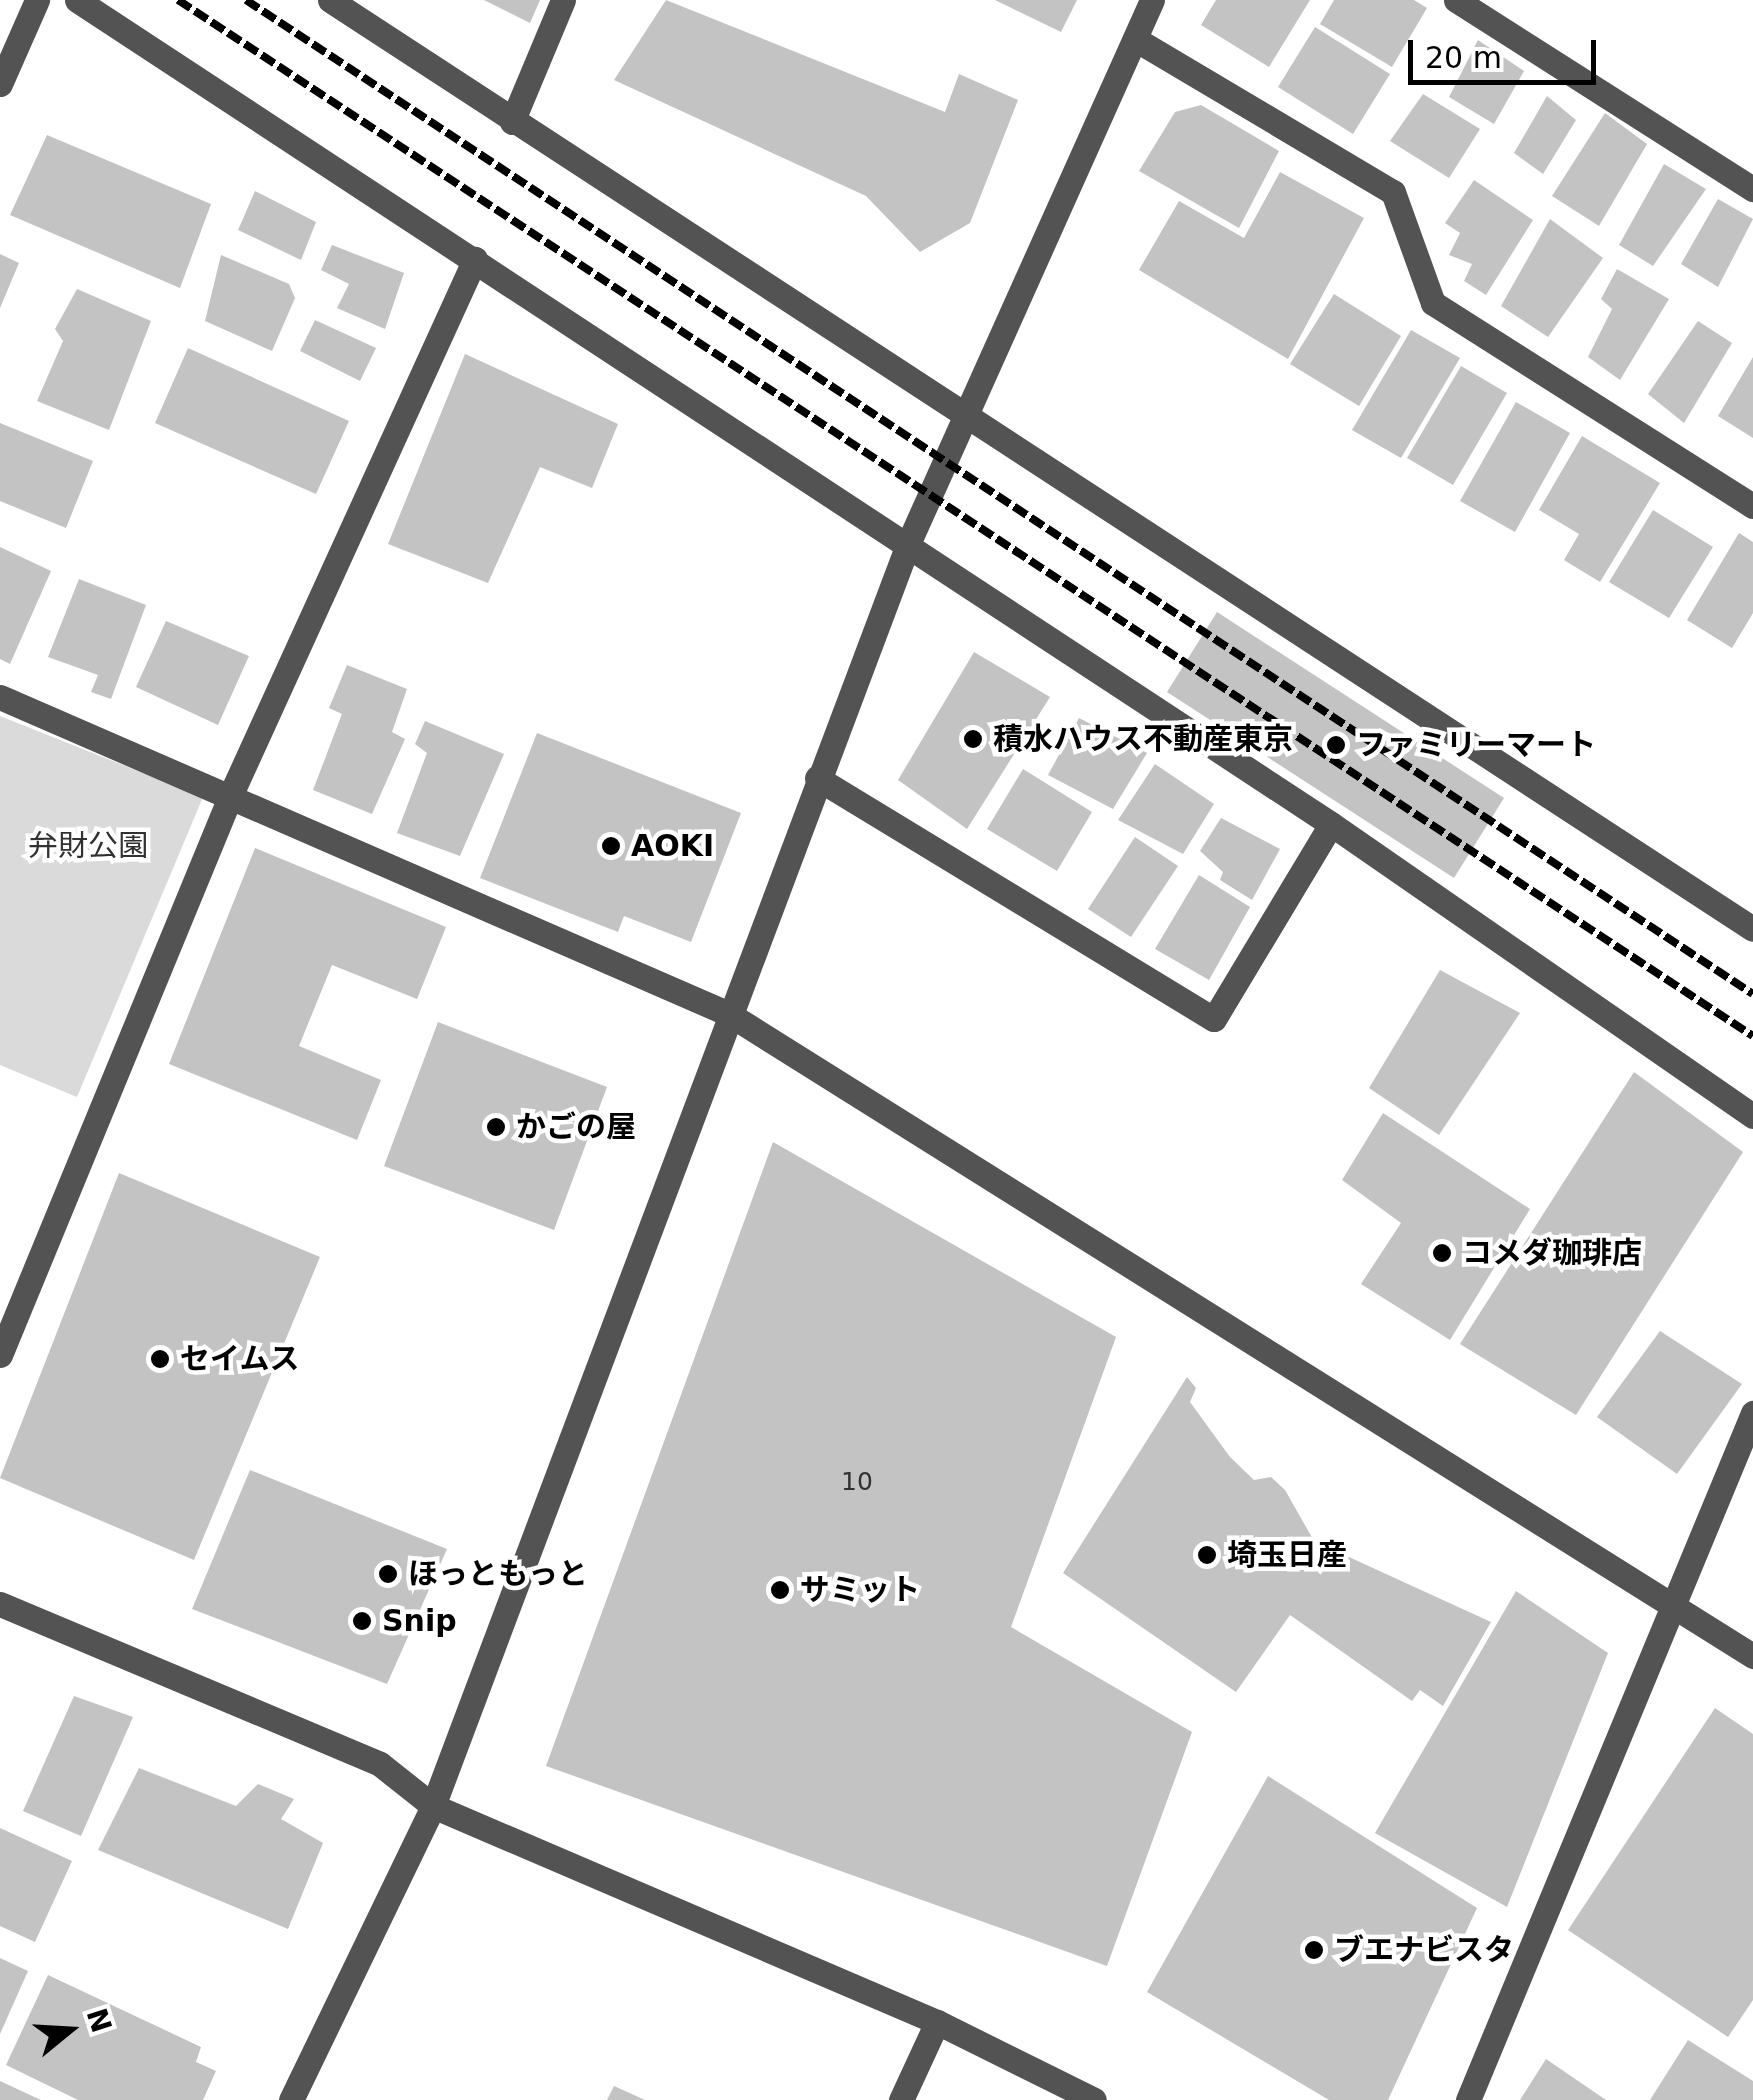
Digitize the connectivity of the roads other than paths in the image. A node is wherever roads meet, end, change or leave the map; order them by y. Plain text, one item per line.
1 (37, 0) edge
2 (78, 0) edge
3 (330, 0) edge
4 (563, 0) edge
5 (1152, 0) edge
6 (1456, 0) edge
7 (1134, 39) junction
8 (0, 84) edge
9 (512, 122) junction
10 (1753, 190) edge
11 (474, 258) junction
12 (969, 411) junction
13 (1753, 506) edge
14 (908, 544) junction
15 (0, 697) edge
16 (817, 778) junction
17 (232, 792) junction
18 (1331, 824) junction
19 (1753, 929) edge
20 (729, 1014) junction
21 (1753, 1116) edge
22 (0, 1355) edge
23 (1753, 1414) edge
24 (0, 1604) edge
25 (1674, 1604) junction
26 (1753, 1656) edge
27 (433, 1806) junction
28 (938, 2022) junction
29 (291, 2100) edge
30 (901, 2100) edge
31 (1094, 2100) edge
32 (1468, 2100) edge

1 - 8 street
2 - 11 street
3 - 9 street
4 - 9 street
5 - 7 street
6 - 10 street
7 - 12 street
7 - 13 street
9 - 12 street
11 - 14 street
11 - 17 street
12 - 14 street
12 - 19 street
14 - 16 street
14 - 18 street
15 - 17 street
16 - 18 street
16 - 20 street
17 - 20 street
17 - 22 street
18 - 21 street
20 - 25 street
20 - 27 street
23 - 25 street
24 - 27 street
25 - 26 street
25 - 32 street
27 - 28 street
27 - 29 street
28 - 30 street
28 - 31 street

